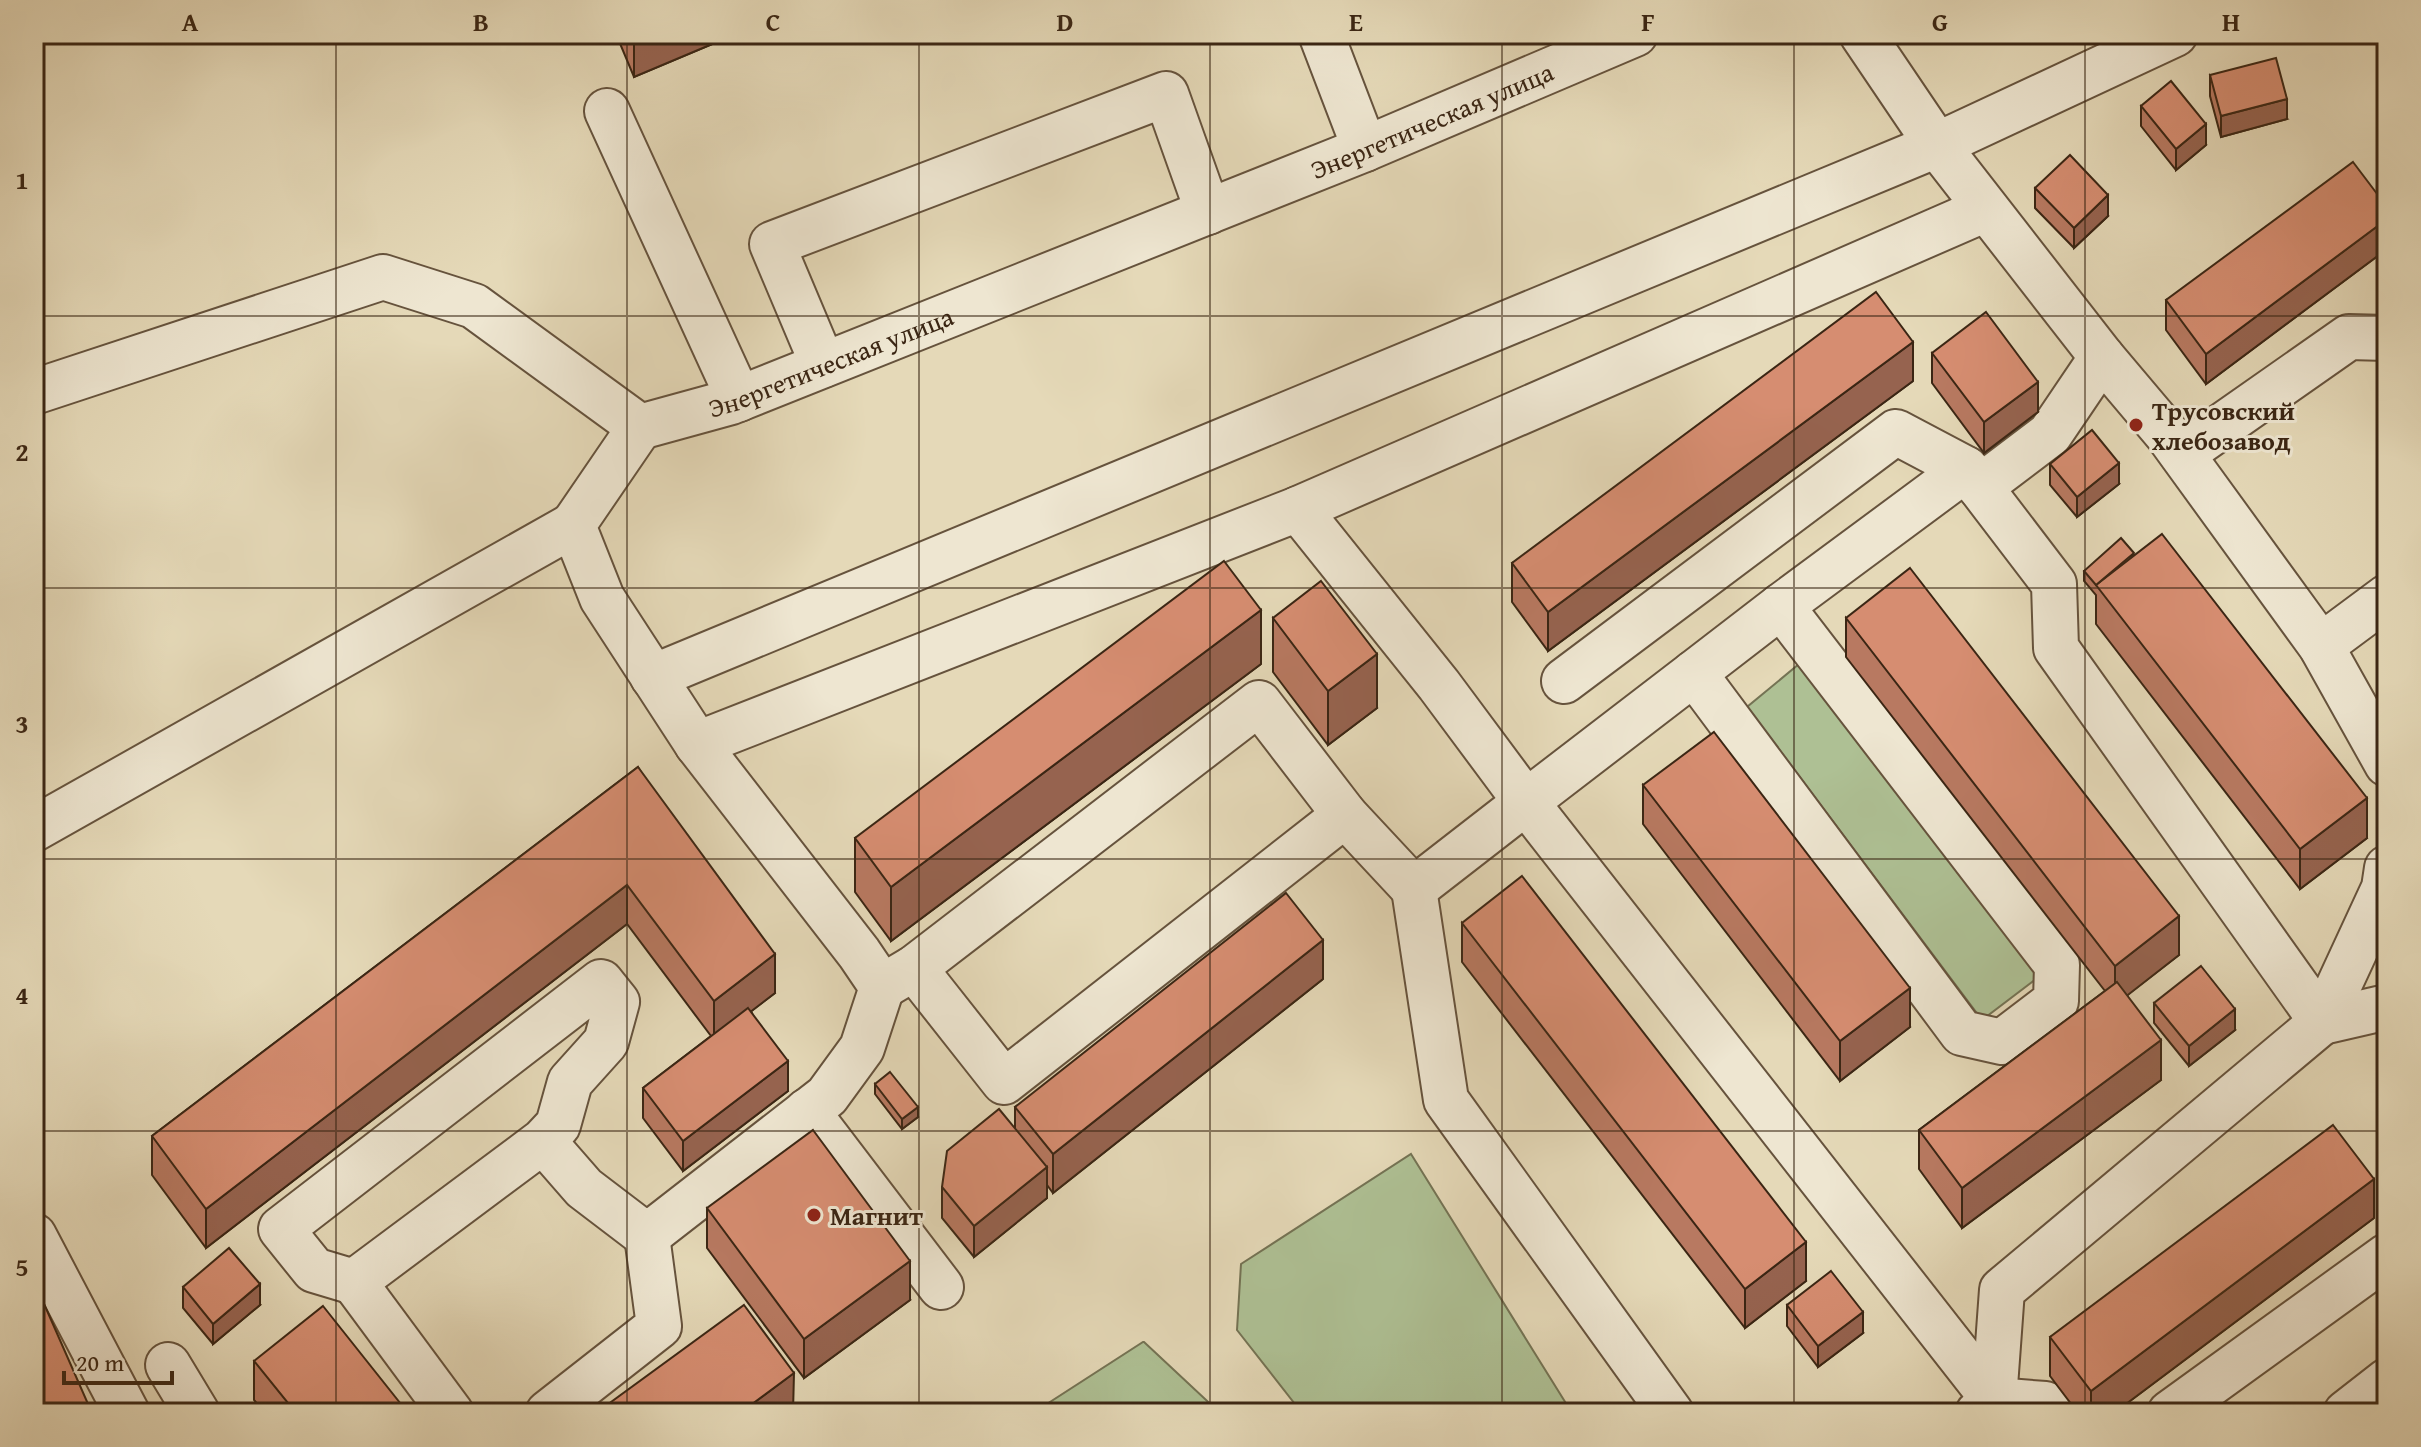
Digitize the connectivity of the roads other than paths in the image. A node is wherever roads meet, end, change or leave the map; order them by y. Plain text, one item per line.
1 (1321, 34) edge
2 (1635, 34) edge
3 (1862, 34) edge
4 (2175, 34) edge
5 (607, 111) dead end
6 (1937, 145) junction
7 (1365, 149) junction
8 (1986, 209) junction
9 (1208, 212) junction
10 (2387, 338) edge
11 (2102, 357) junction
12 (823, 365) junction
13 (34, 392) edge
14 (739, 399) junction
15 (640, 427) junction
16 (2182, 454) junction
17 (1973, 478) junction
18 (1298, 509) junction
19 (573, 525) junction
20 (2387, 597) edge
21 (1781, 606) junction
22 (2321, 646) junction
23 (1694, 673) junction
24 (653, 677) junction
25 (1564, 681) dead end
26 (697, 744) junction
27 (2387, 764) edge
28 (1526, 802) junction
29 (1345, 815) junction
30 (34, 829) edge
31 (2387, 868) edge
32 (1414, 889) junction
33 (898, 978) junction
34 (2387, 1007) edge
35 (2322, 1022) junction
36 (807, 1111) junction
37 (543, 1141) junction
38 (34, 1236) edge
39 (647, 1236) junction
40 (2387, 1256) edge
41 (354, 1282) junction
42 (941, 1287) dead end
43 (168, 1365) dead end
44 (2387, 1381) edge
45 (1986, 1406) edge
46 (127, 1413) edge
47 (197, 1413) edge
48 (451, 1413) edge
49 (548, 1413) edge
50 (1671, 1413) edge
51 (2053, 1413) edge
52 (2170, 1413) edge
53 (2346, 1413) edge

1 - 7 street
2 - 7 street, Энергетическая улица
3 - 6 street
4 - 6 street
5 - 14 street
6 - 8 street
6 - 24 street
7 - 9 street, Энергетическая улица
8 - 11 street
8 - 18 street
9 - 12 street, Энергетическая улица
9 - 12 street
10 - 16 street
11 - 16 street
11 - 17 street
12 - 14 street, Энергетическая улица
13 - 15 street
14 - 15 street, Энергетическая улица
15 - 19 street
16 - 22 street
17 - 21 street
17 - 25 street
17 - 35 street
18 - 26 street
18 - 28 street
19 - 24 street
19 - 30 street
20 - 22 street
21 - 23 street
21 - 23 street
22 - 27 street
23 - 28 street
24 - 26 street
26 - 33 street
28 - 32 street
28 - 45 street
29 - 32 street
29 - 33 street
29 - 33 street
31 - 35 street
32 - 50 street
33 - 36 street
34 - 35 street
35 - 45 street
36 - 39 street
36 - 42 street
37 - 39 street
37 - 41 street
37 - 41 street
38 - 46 street
39 - 49 street
40 - 52 street
41 - 48 street
43 - 47 street
44 - 53 street
45 - 51 street

